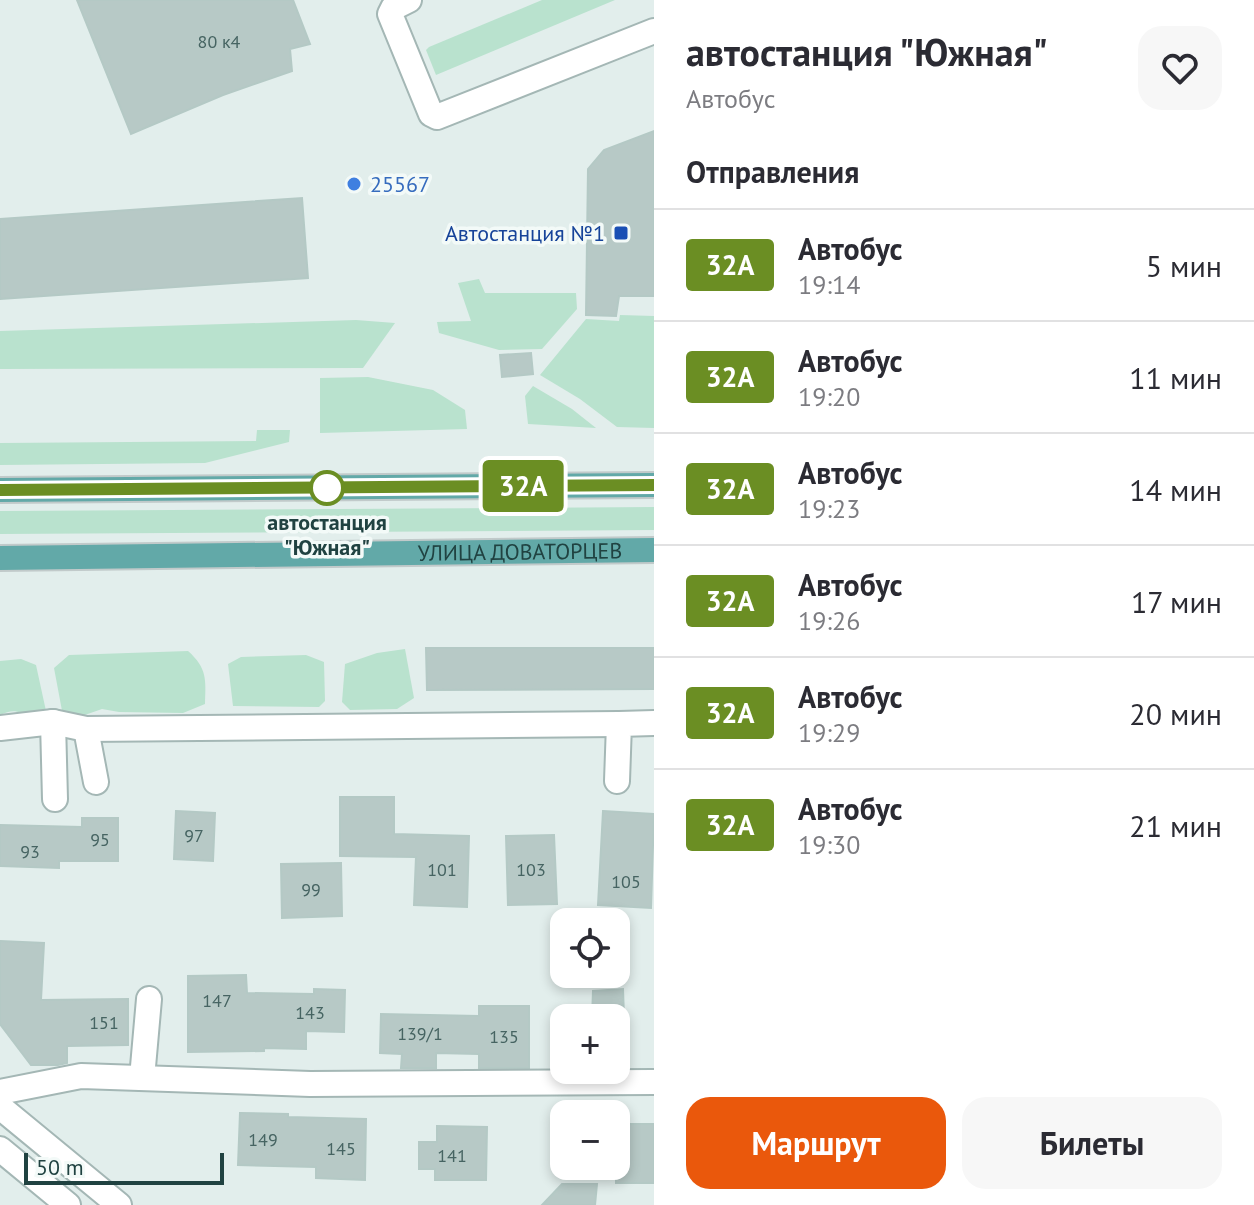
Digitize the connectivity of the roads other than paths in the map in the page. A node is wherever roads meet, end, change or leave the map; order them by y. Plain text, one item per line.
1 (409, 0) edge
2 (654, 31) edge
3 (654, 485) edge
4 (0, 490) edge
5 (654, 550) edge
6 (0, 558) edge
7 (53, 722) junction
8 (654, 723) edge
9 (619, 724) junction
10 (0, 728) edge
11 (86, 729) junction
12 (617, 781) dead end
13 (96, 782) dead end
14 (55, 799) dead end
15 (149, 999) dead end
16 (142, 1078) junction
17 (654, 1082) edge
18 (0, 1092) edge
19 (0, 1107) edge
20 (20, 1124) junction
21 (0, 1148) edge
22 (68, 1205) edge
23 (119, 1205) edge

1 - 2 street
3 - 4 main road
5 - 6 main road, УЛИЦА ДОВАТОРЦЕВ
7 - 10 street
7 - 11 street
7 - 14 street
8 - 9 street
9 - 11 street
9 - 12 street
11 - 13 street
15 - 16 street
16 - 17 street
16 - 18 street
19 - 20 street
20 - 21 street
20 - 23 street
21 - 22 street

